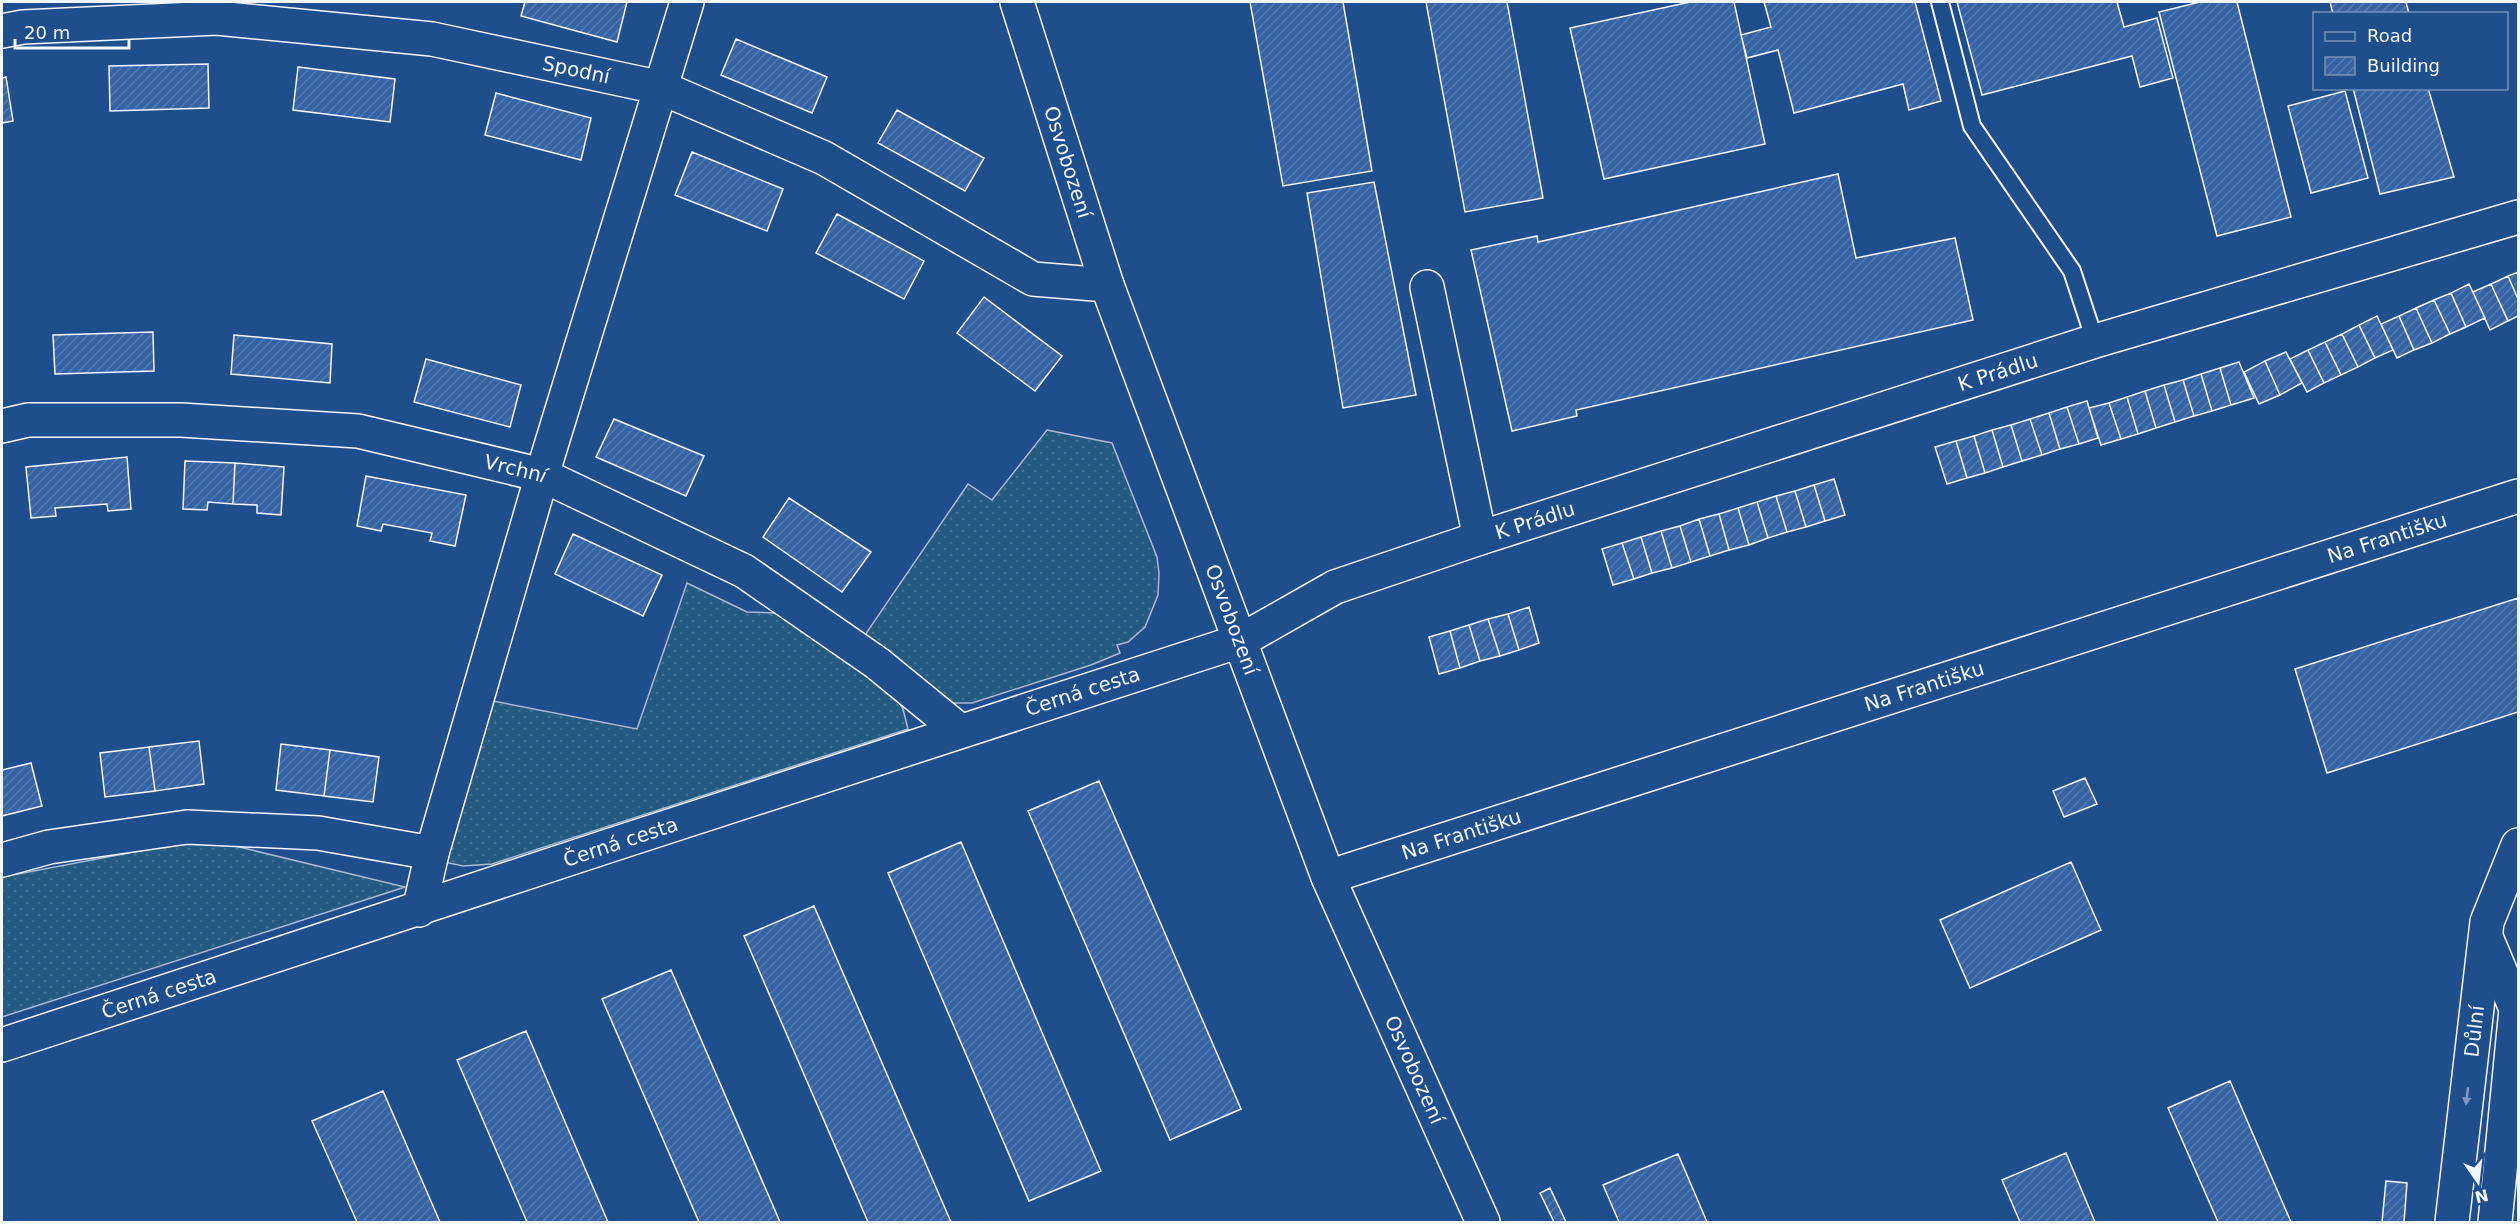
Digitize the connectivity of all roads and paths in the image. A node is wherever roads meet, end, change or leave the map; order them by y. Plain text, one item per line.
1 (687, 2) edge
2 (1017, 2) edge
3 (1940, 2) edge
4 (2, 31) edge
5 (662, 87) junction
6 (2518, 217) edge
7 (1107, 285) junction
8 (1427, 287) dead end
9 (2095, 341) junction
10 (2, 426) edge
11 (542, 475) junction
12 (2518, 496) edge
13 (1480, 538) junction
14 (1240, 641) junction
15 (959, 730) junction
16 (2518, 844) edge
17 (432, 853) junction
18 (2, 860) edge
19 (1328, 877) junction
20 (419, 910) junction
21 (2486, 935) junction
22 (2, 1045) edge
23 (1483, 1222) edge
24 (2452, 1222) edge
25 (2495, 1222) edge

1 - 5 street
2 - 7 street, Osvobození
3 - 9 lane
4 - 5 street, Spodní
5 - 7 street, Spodní
5 - 11 street
6 - 9 street, K Prádlu
7 - 14 street, Osvobození
8 - 13 street, K Prádlu
9 - 13 street, K Prádlu
10 - 11 street, Vrchní
11 - 15 street, Vrchní
11 - 17 street
12 - 19 street, Na Františku
13 - 14 street, K Prádlu
14 - 15 street, Černá cesta
14 - 19 street, Osvobození
15 - 20 street, Černá cesta
16 - 21 street, Důlní
17 - 18 street
17 - 20 street
19 - 23 street, Osvobození
20 - 22 street, Černá cesta
21 -> 24 street, Důlní
21 - 25 street

